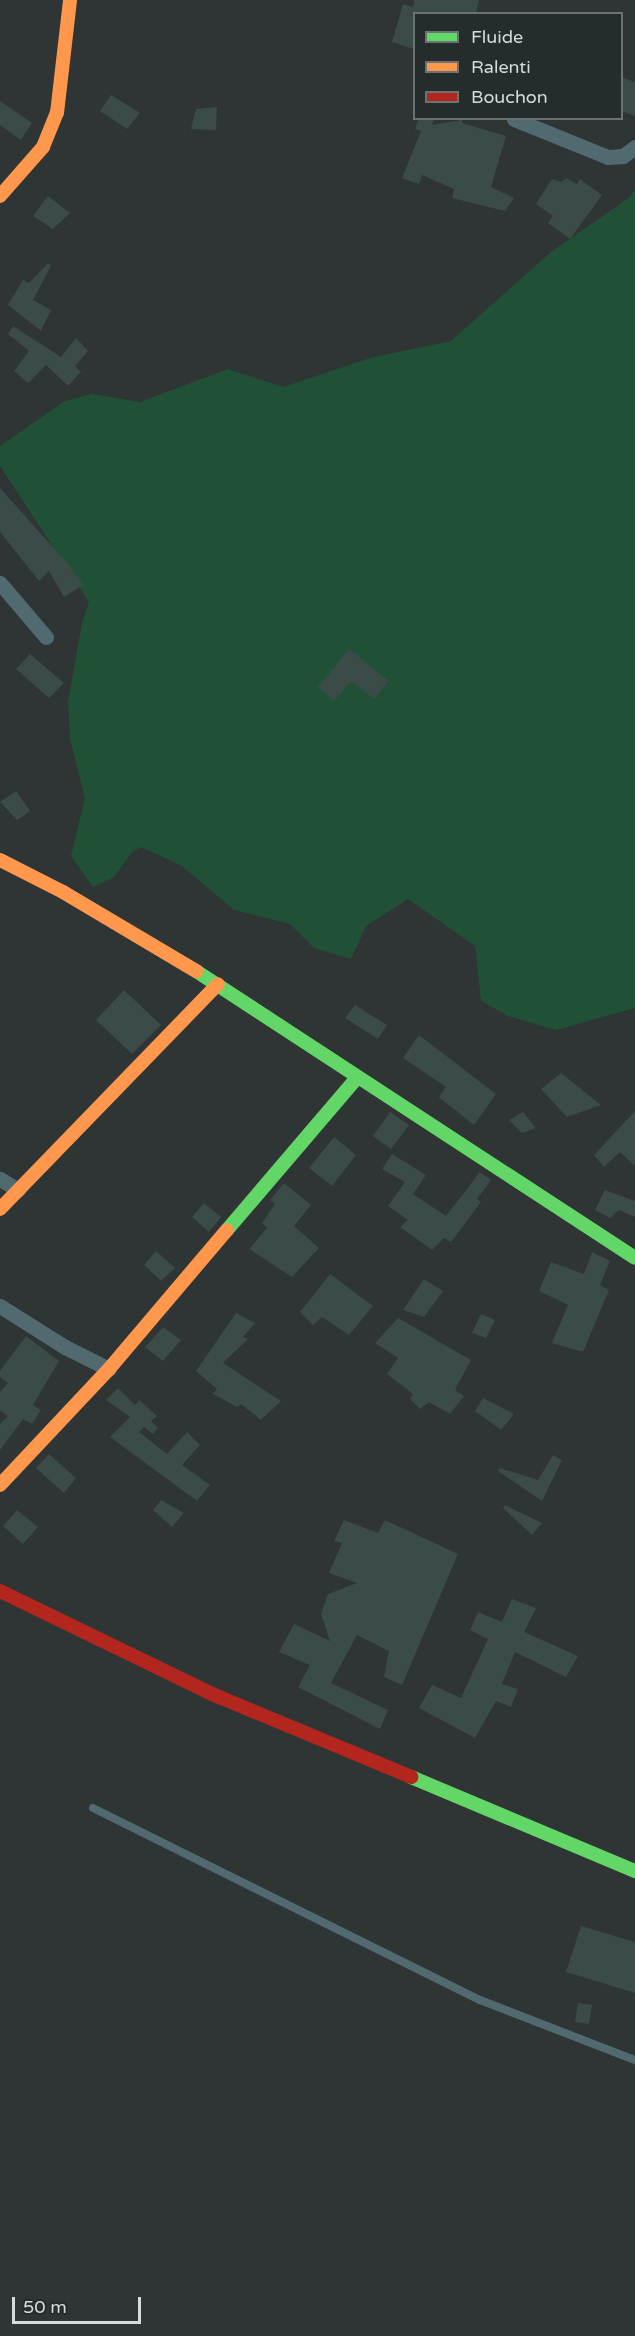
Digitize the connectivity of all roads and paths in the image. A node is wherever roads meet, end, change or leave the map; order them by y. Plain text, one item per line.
1 (70, 0) edge
2 (516, 120) edge
3 (635, 147) edge
4 (0, 196) edge
5 (0, 583) edge
6 (46, 638) dead end
7 (0, 860) edge
8 (218, 984) junction
9 (357, 1078) junction
10 (0, 1179) edge
11 (18, 1190) junction
12 (0, 1209) edge
13 (635, 1258) edge
14 (0, 1306) edge
15 (109, 1369) junction
16 (6, 1467) edge
17 (0, 1485) edge
18 (0, 1591) edge
19 (93, 1808) dead end
20 (635, 1871) edge
21 (635, 2060) edge

1 - 4 street
2 - 3 street
5 - 6 street
7 - 8 street
8 - 9 street
8 - 11 street
9 - 13 street
9 - 15 street
10 - 11 street
11 - 12 street
14 - 15 street
15 - 16 street
16 - 17 street
18 - 20 street
19 - 21 lane

